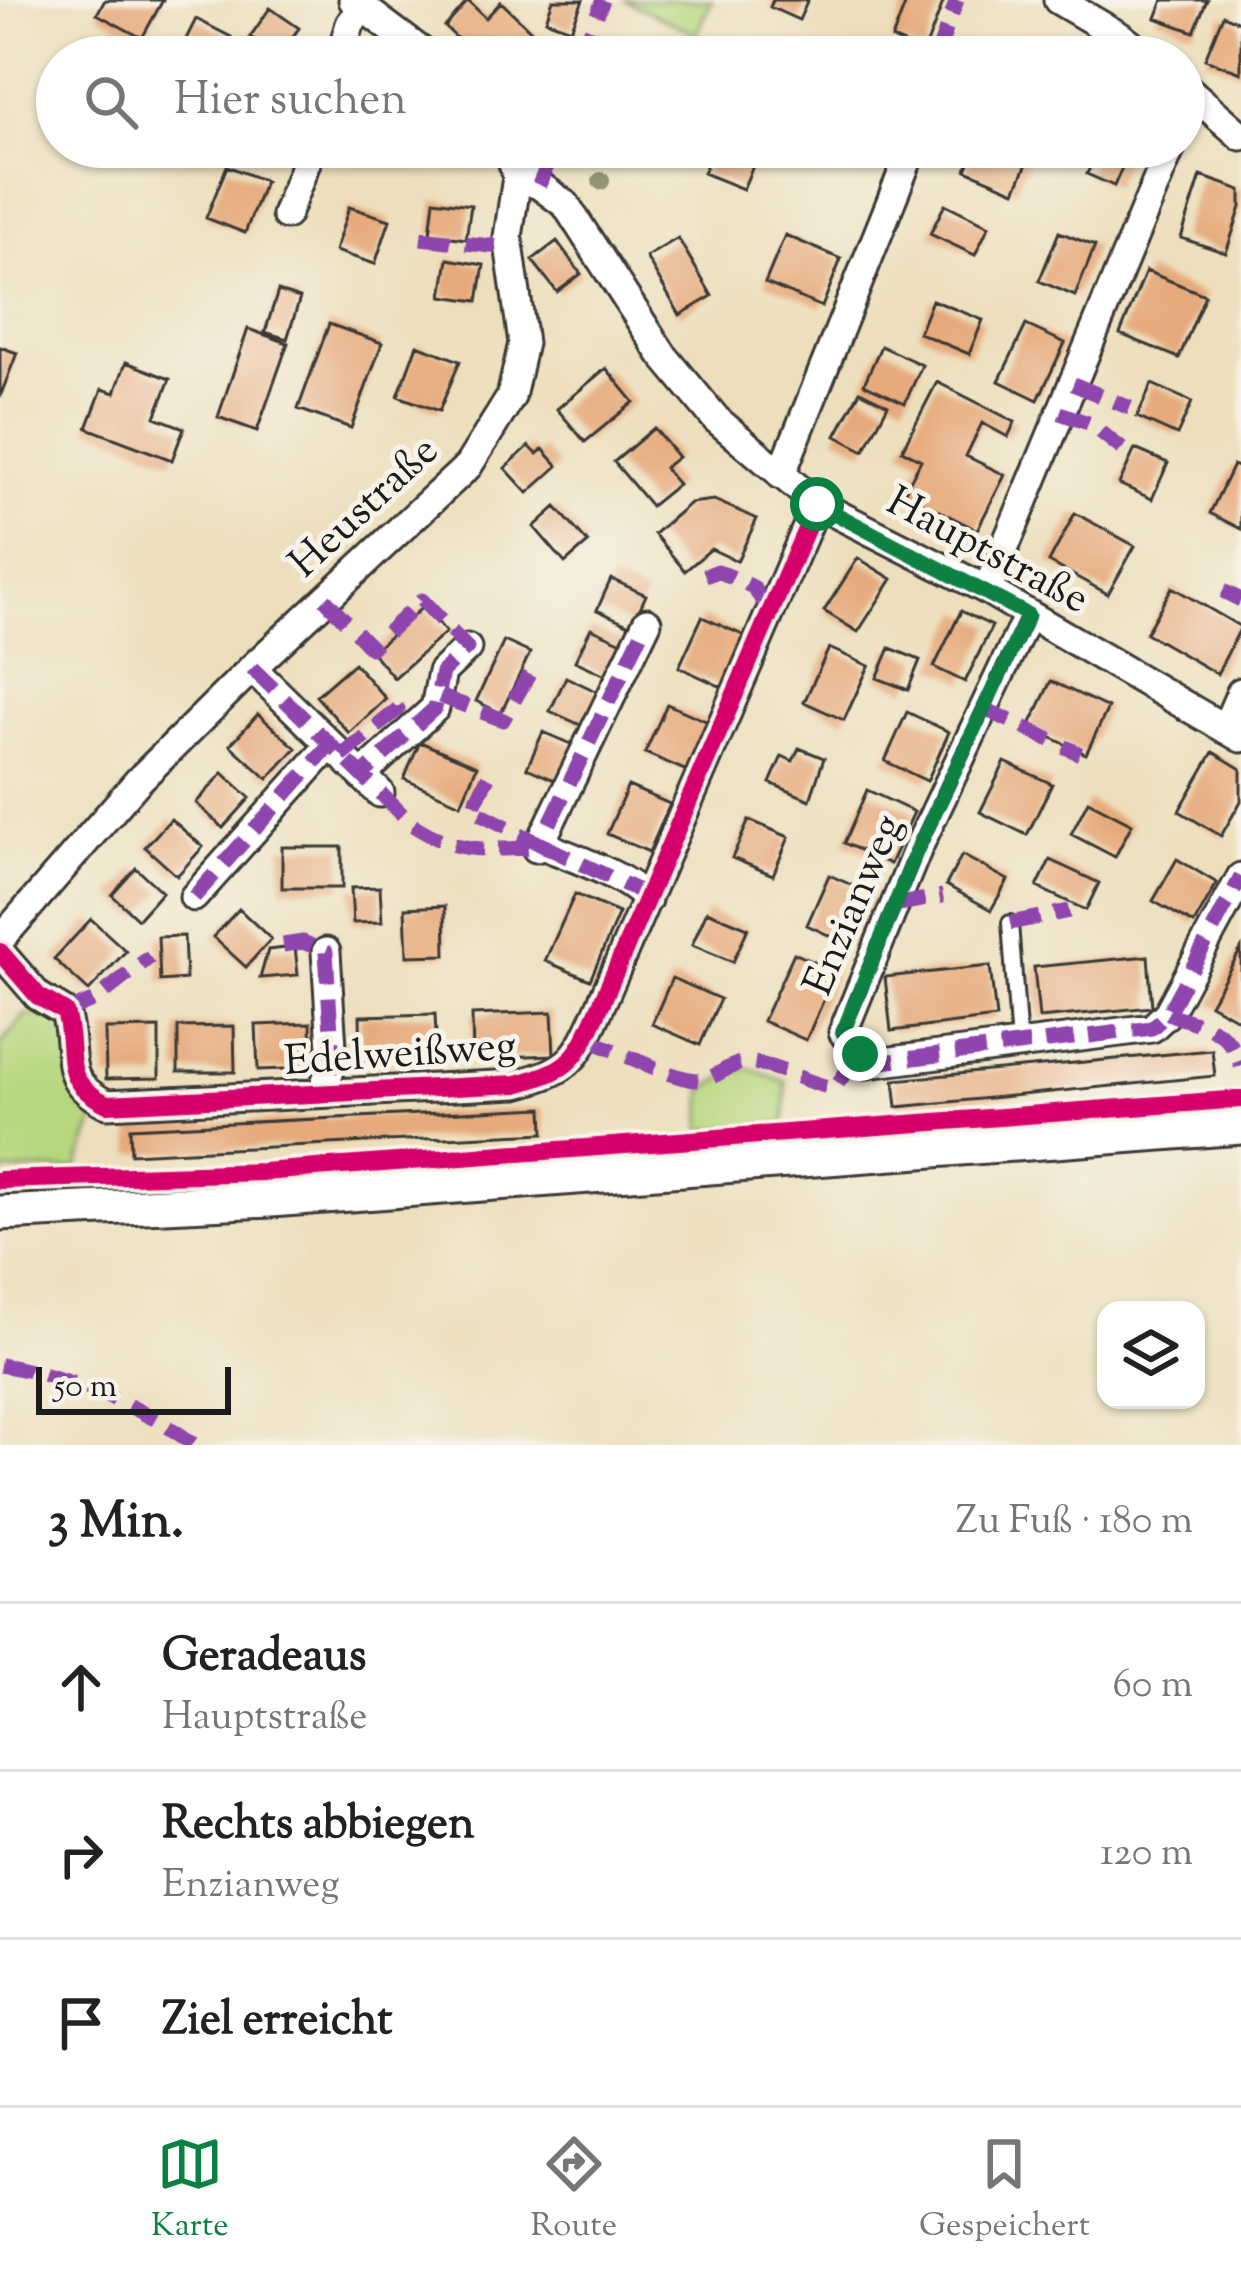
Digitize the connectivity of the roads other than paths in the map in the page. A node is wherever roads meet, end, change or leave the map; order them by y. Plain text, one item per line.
1 (1058, 0) edge
2 (357, 3) edge
3 (346, 36) edge
4 (401, 36) edge
5 (1119, 36) edge
6 (1205, 111) edge
7 (1241, 136) edge
8 (303, 168) edge
9 (514, 168) edge
10 (904, 168) edge
11 (1162, 168) edge
12 (517, 177) junction
13 (286, 215) dead end
14 (781, 475) junction
15 (817, 504) junction
16 (987, 590) junction
17 (1028, 615) junction
18 (647, 622) dead end
19 (466, 648) dead end
20 (252, 668) junction
21 (1241, 692) edge
22 (1233, 734) edge
23 (330, 745) junction
24 (1241, 877) edge
25 (194, 897) dead end
26 (647, 900) junction
27 (1010, 923) dead end
28 (0, 940) edge
29 (0, 952) edge
30 (326, 952) dead end
31 (1019, 1045) junction
32 (322, 1090) junction
33 (1241, 1126) edge
34 (0, 1213) edge

1 - 5 street
2 - 3 street
2 - 4 street
6 - 7 street
8 - 13 street
9 - 12 street
10 - 14 street
11 - 16 street
12 - 14 street, Hauptstraße
12 - 20 street, Heustraße
14 - 15 street, Hauptstraße
15 - 16 street, Hauptstraße
15 - 26 street, Edelweißweg
16 - 17 street, Hauptstraße
17 - 22 street, Hauptstraße
17 - 31 street, Enzianweg
18 - 26 street
19 - 23 street
20 - 23 street
20 - 28 street, Heustraße
21 - 22 street, Hauptstraße
23 - 25 street
24 - 31 street, Enzianweg
26 - 32 street, Edelweißweg
27 - 31 lane
29 - 32 street, Edelweißweg
30 - 32 street, Edelweißweg
33 - 34 street

